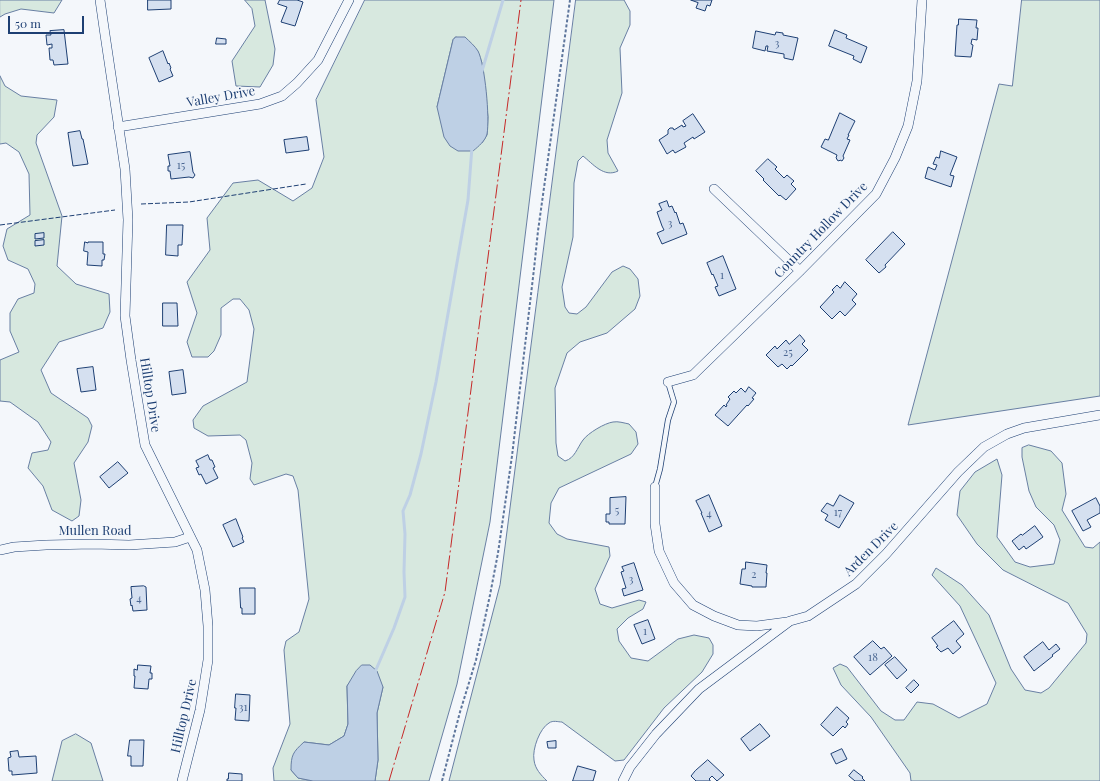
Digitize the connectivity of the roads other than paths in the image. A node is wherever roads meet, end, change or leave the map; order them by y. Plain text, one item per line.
1 (100, 0) edge
2 (349, 0) edge
3 (920, 0) edge
4 (118, 127) junction
5 (714, 189) dead end
6 (800, 271) junction
7 (668, 382) joint
8 (1100, 415) edge
9 (654, 487) joint
10 (190, 536) junction
11 (0, 550) edge
12 (790, 621) junction
13 (182, 781) edge
14 (623, 781) edge

1 - 4 street, Hilltop Drive
2 - 4 street, Valley Drive
3 - 6 street, Country Hollow Drive
4 - 10 street, Hilltop Drive
5 - 6 street
6 - 7 street, Country Hollow Drive
7 - 9 lane
8 - 12 street, Arden Drive
9 - 12 street
10 - 11 street, Mullen Road
10 - 13 street, Hilltop Drive
12 - 14 street, Arden Drive

